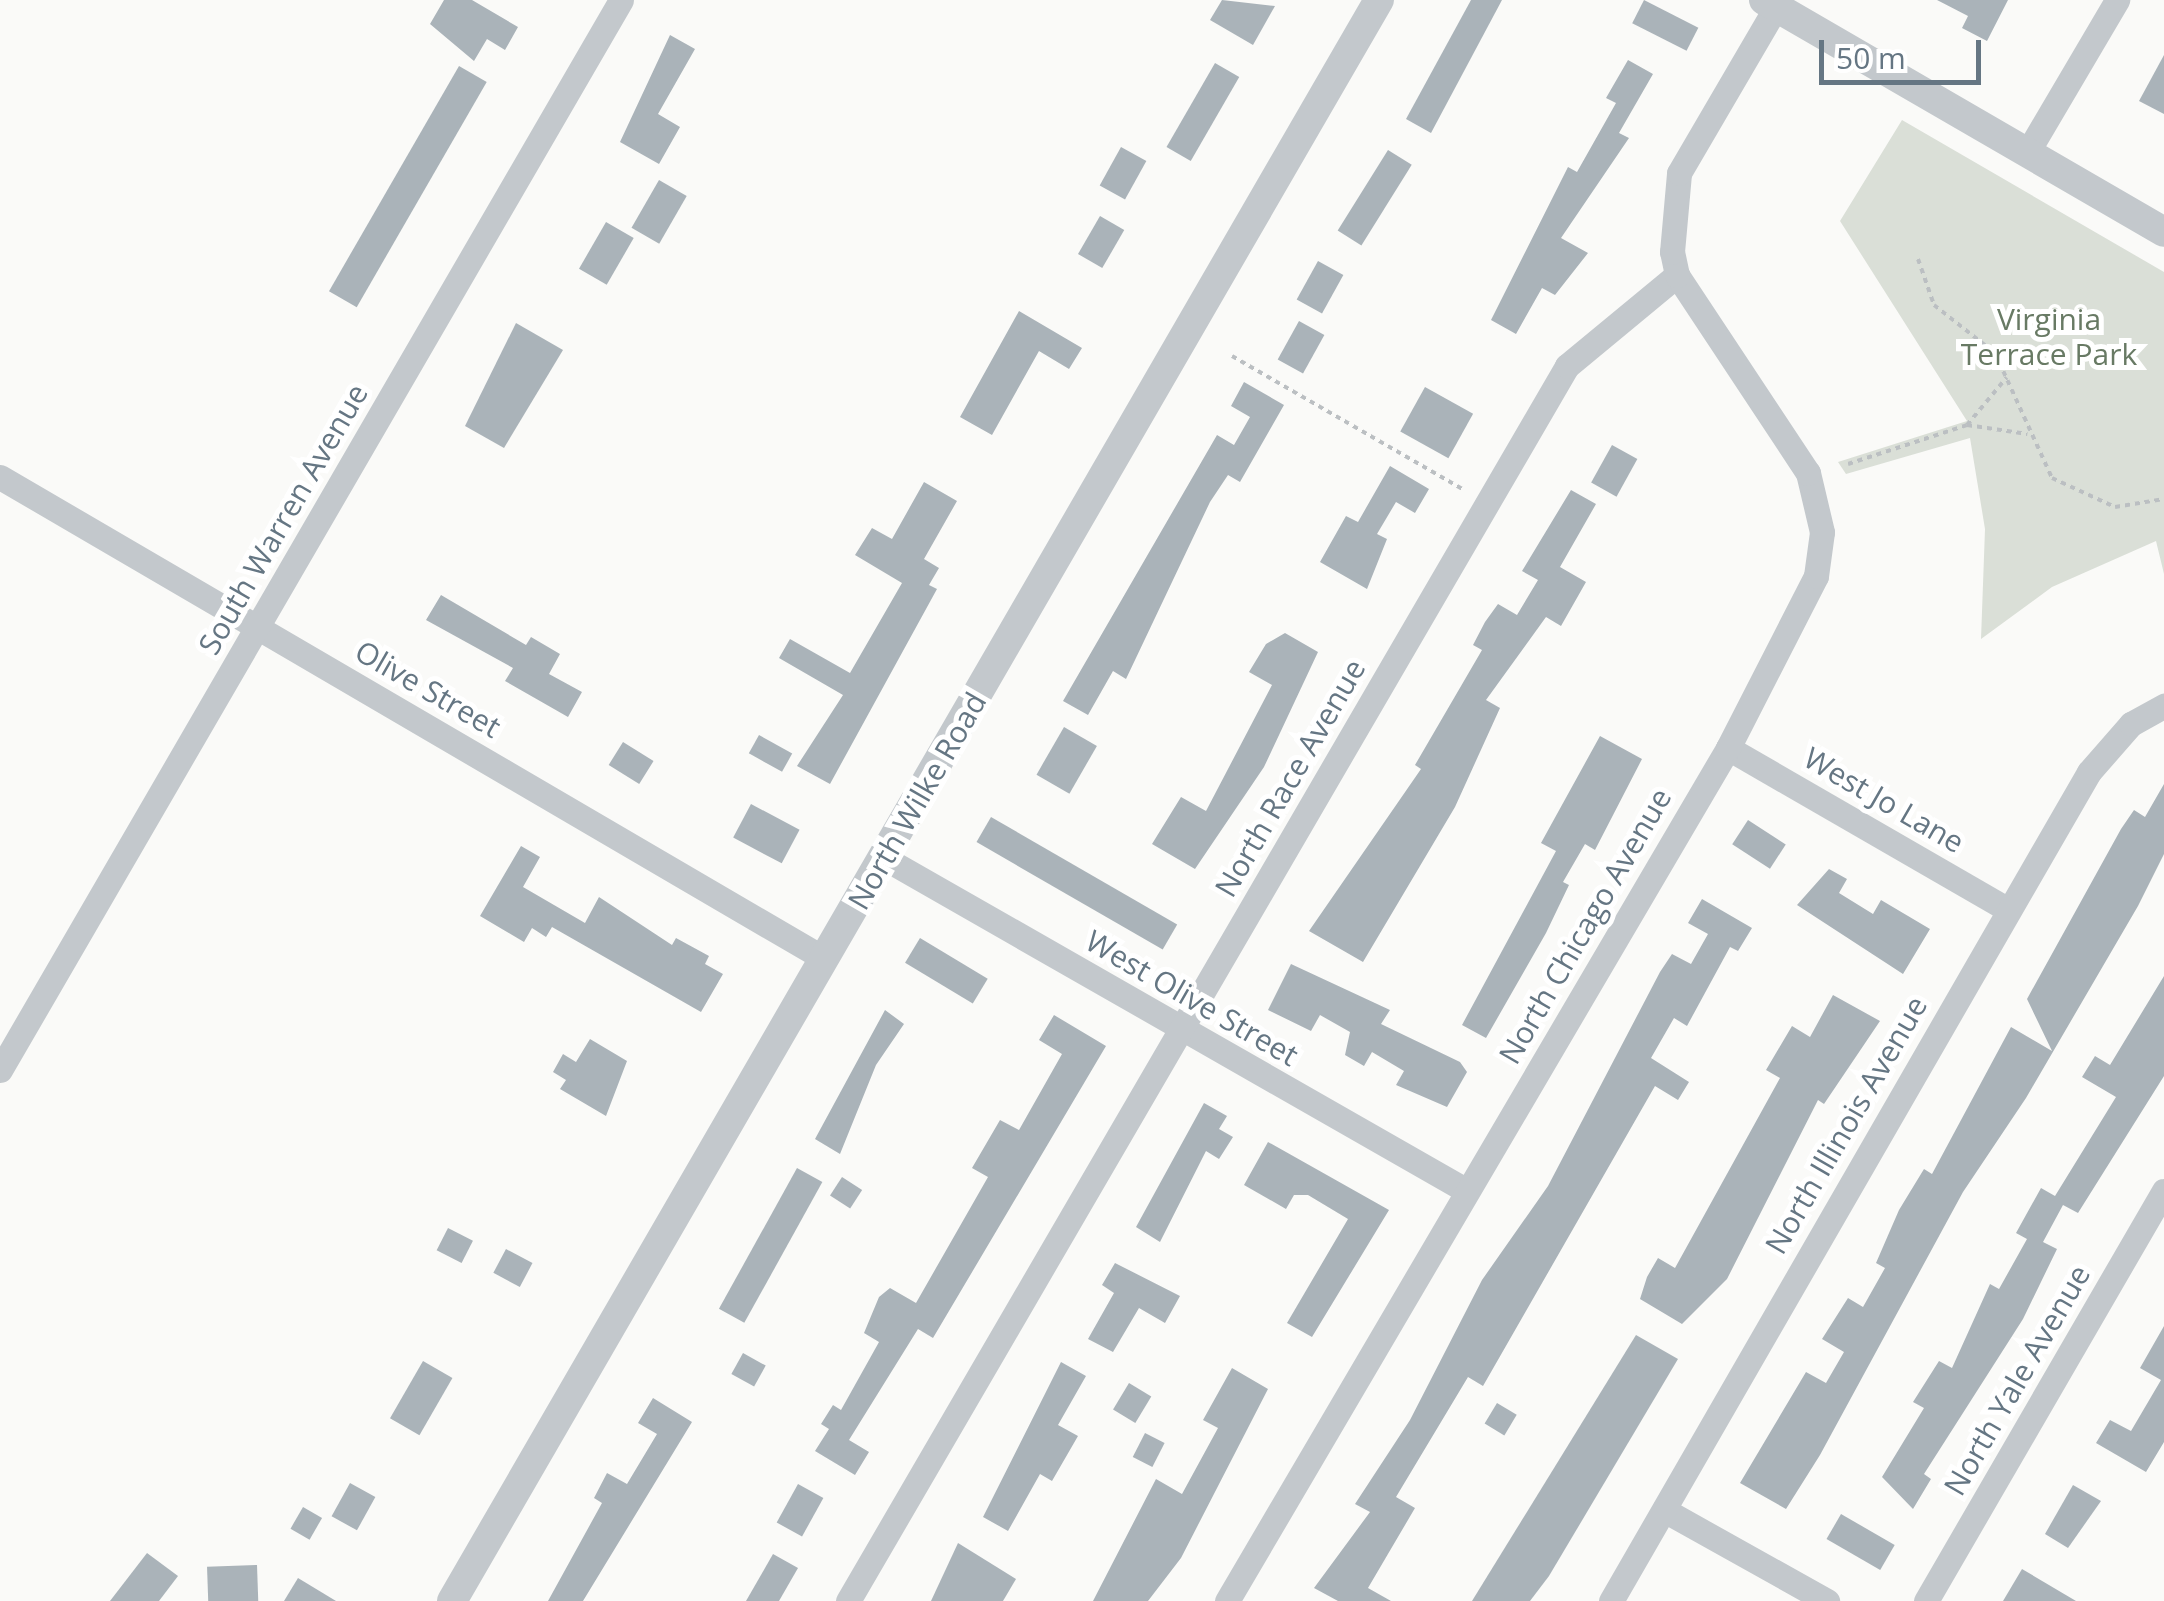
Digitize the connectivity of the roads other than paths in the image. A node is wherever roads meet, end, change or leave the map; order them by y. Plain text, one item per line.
1 (622, 0) edge
2 (1379, 0) edge
3 (2117, 0) edge
4 (1770, 4) edge
5 (2027, 153) junction
6 (2164, 232) edge
7 (1677, 275) junction
8 (0, 477) edge
9 (257, 627) junction
10 (2164, 706) edge
11 (1728, 748) junction
12 (886, 859) junction
13 (2007, 908) junction
14 (823, 958) junction
15 (1181, 1030) junction
16 (0, 1070) edge
17 (1468, 1190) junction
18 (2164, 1191) edge
19 (1664, 1510) junction
20 (452, 1601) edge
21 (848, 1601) edge
22 (1227, 1601) edge
23 (1611, 1601) edge
24 (1826, 1601) edge
25 (1926, 1601) edge

1 - 9 street, South Warren Avenue
2 - 12 street, North Wilke Road
3 - 5 street
4 - 5 street
4 - 7 street
5 - 6 street
7 - 11 street, North Chicago Avenue
7 - 15 street, North Race Avenue
8 - 9 street, Olive Street
9 - 14 street, Olive Street
9 - 16 street, South Warren Avenue
10 - 13 street, North Illinois Avenue
11 - 13 street, West Jo Lane
11 - 17 street, North Chicago Avenue
12 - 14 street, North Wilke Road
12 - 15 street, West Olive Street
13 - 19 street, North Illinois Avenue
14 - 20 street, North Wilke Road
15 - 17 street, West Olive Street
15 - 21 street, North Race Avenue
17 - 22 street, North Chicago Avenue
18 - 25 street, North Yale Avenue
19 - 23 street, North Illinois Avenue
19 - 24 street

